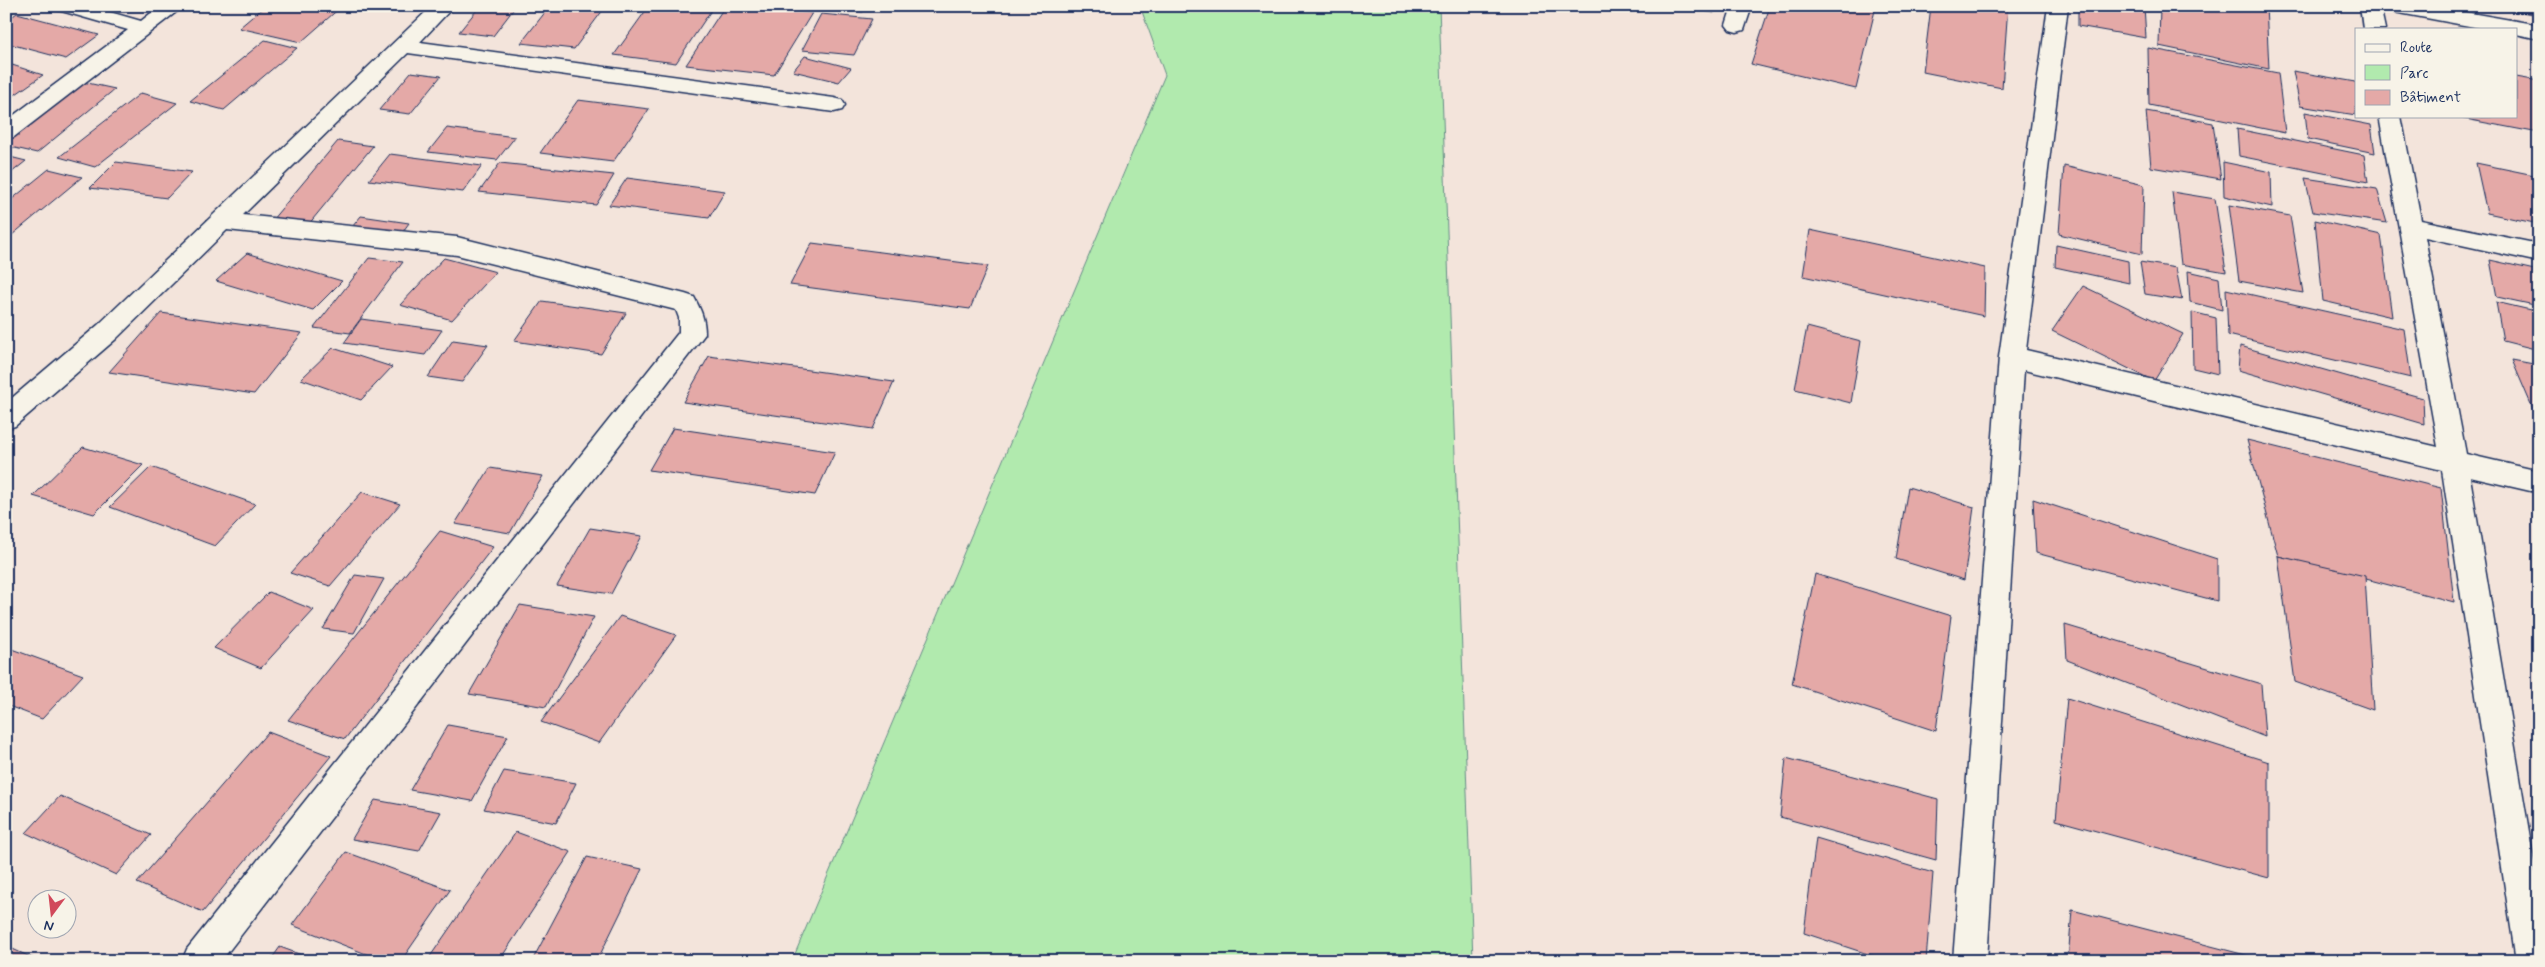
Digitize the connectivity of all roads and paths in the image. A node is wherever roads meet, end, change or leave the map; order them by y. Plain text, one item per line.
1 (64, 6) edge
2 (174, 6) edge
3 (444, 6) edge
4 (2058, 6) edge
5 (2370, 6) edge
6 (2394, 6) edge
7 (144, 28) junction
8 (2374, 28) edge
9 (2517, 28) edge
10 (2518, 28) edge
11 (2539, 32) edge
12 (403, 46) junction
13 (834, 105) dead end
14 (2390, 118) edge
15 (6, 132) edge
16 (224, 221) junction
17 (2410, 226) junction
18 (2539, 253) edge
19 (2012, 357) junction
20 (6, 419) edge
21 (2454, 461) junction
22 (2539, 482) edge
23 (2527, 854) edge
24 (199, 961) edge
25 (1970, 961) edge
26 (2533, 961) edge

1 - 7 street
2 - 7 street
3 - 12 street
4 - 19 street
5 - 8 street
6 - 9 street
7 - 15 street
10 - 11 street
12 - 13 street
12 - 16 street
14 - 17 street
16 - 20 street
16 - 24 street
17 - 18 street
17 - 21 street
19 - 21 street
19 - 25 street
21 - 22 street
21 - 23 street
23 - 26 street

